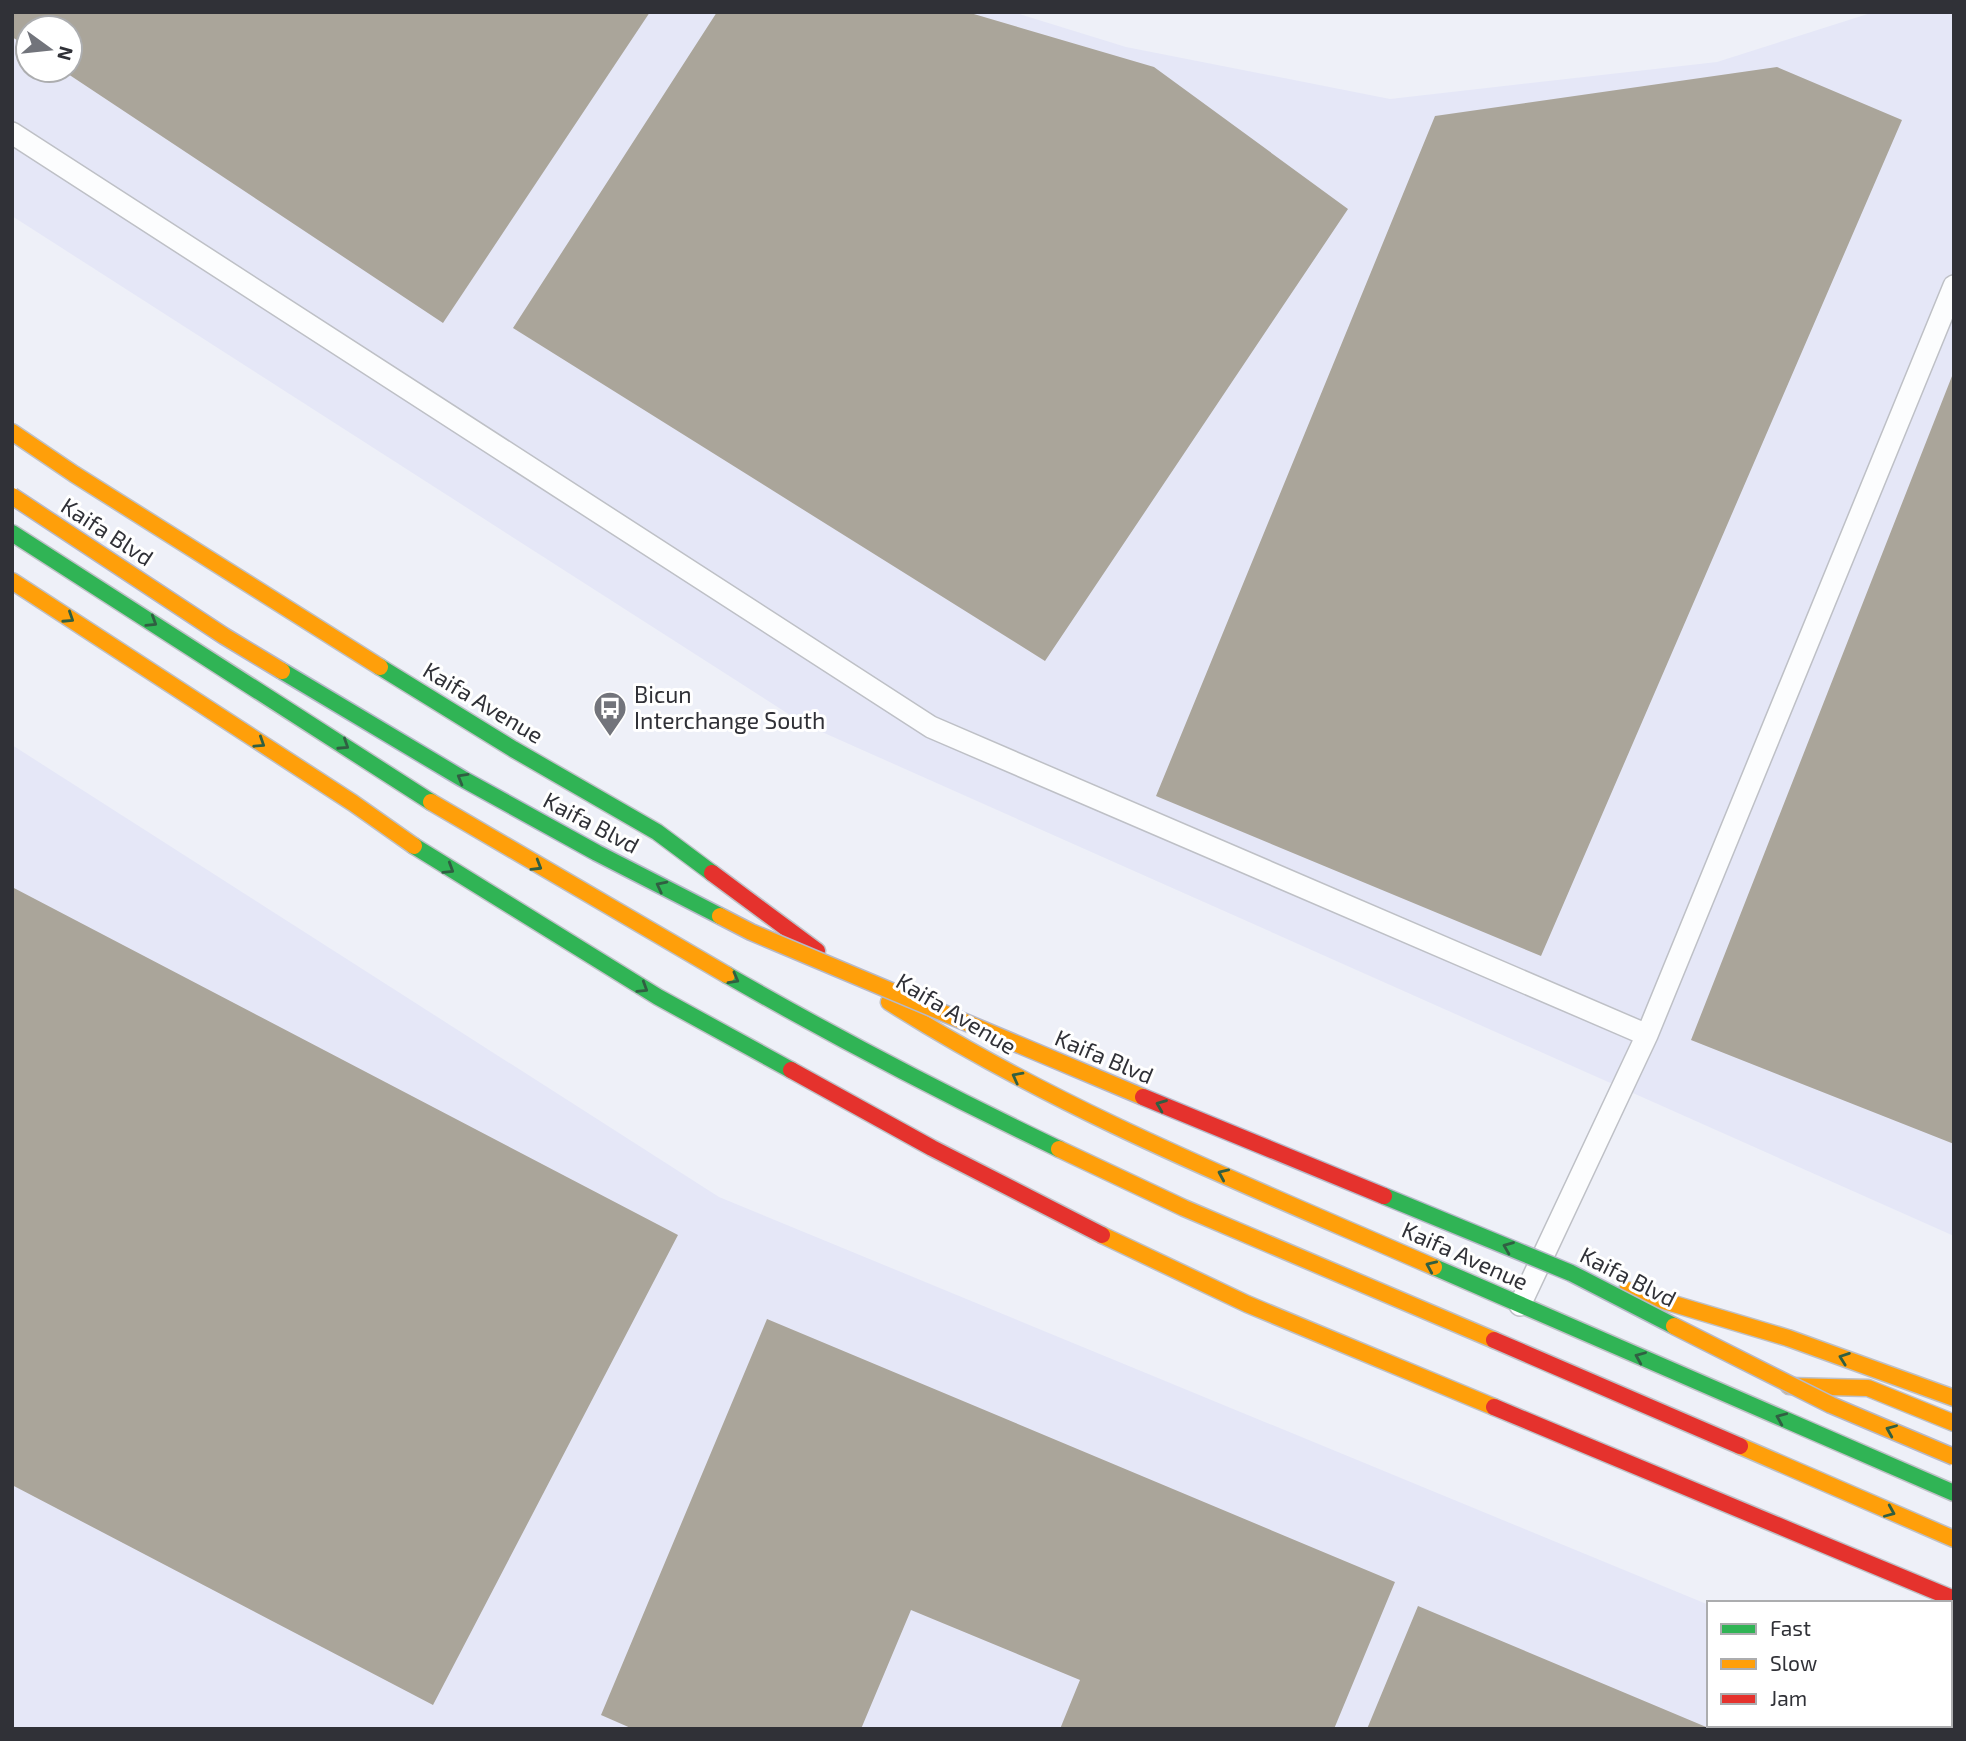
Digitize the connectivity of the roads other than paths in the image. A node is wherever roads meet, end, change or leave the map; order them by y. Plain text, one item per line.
1 (12, 133) edge
2 (1954, 286) edge
3 (12, 432) edge
4 (12, 496) edge
5 (12, 533) edge
6 (12, 581) edge
7 (690, 955) junction
8 (850, 992) dead end
9 (875, 1004) dead end
10 (1647, 1035) junction
11 (949, 1041) junction
12 (1571, 1273) junction
13 (1520, 1305) junction
14 (1702, 1384) junction
15 (1954, 1398) edge
16 (1687, 1422) junction
17 (1954, 1423) edge
18 (1954, 1457) edge
19 (1768, 1477) dead end
20 (1954, 1493) edge
21 (1954, 1539) edge
22 (1954, 1599) edge

1 - 10 lane
2 - 10 lane
3 - 11 main road, Kaifa Avenue
12 -> 4 main road, Kaifa Blvd, bridge
5 -> 7 main road
6 -> 22 main road
7 - 8 main road
7 -> 16 main road
9 - 11 main road
10 - 13 lane
13 -> 11 main road, Kaifa Avenue
15 -> 12 main road, bridge
18 -> 12 main road, Kaifa Blvd, bridge
14 -> 13 main road, Kaifa Avenue
14 - 17 main road
20 -> 14 main road, Kaifa Avenue
16 - 19 main road
16 -> 21 main road

